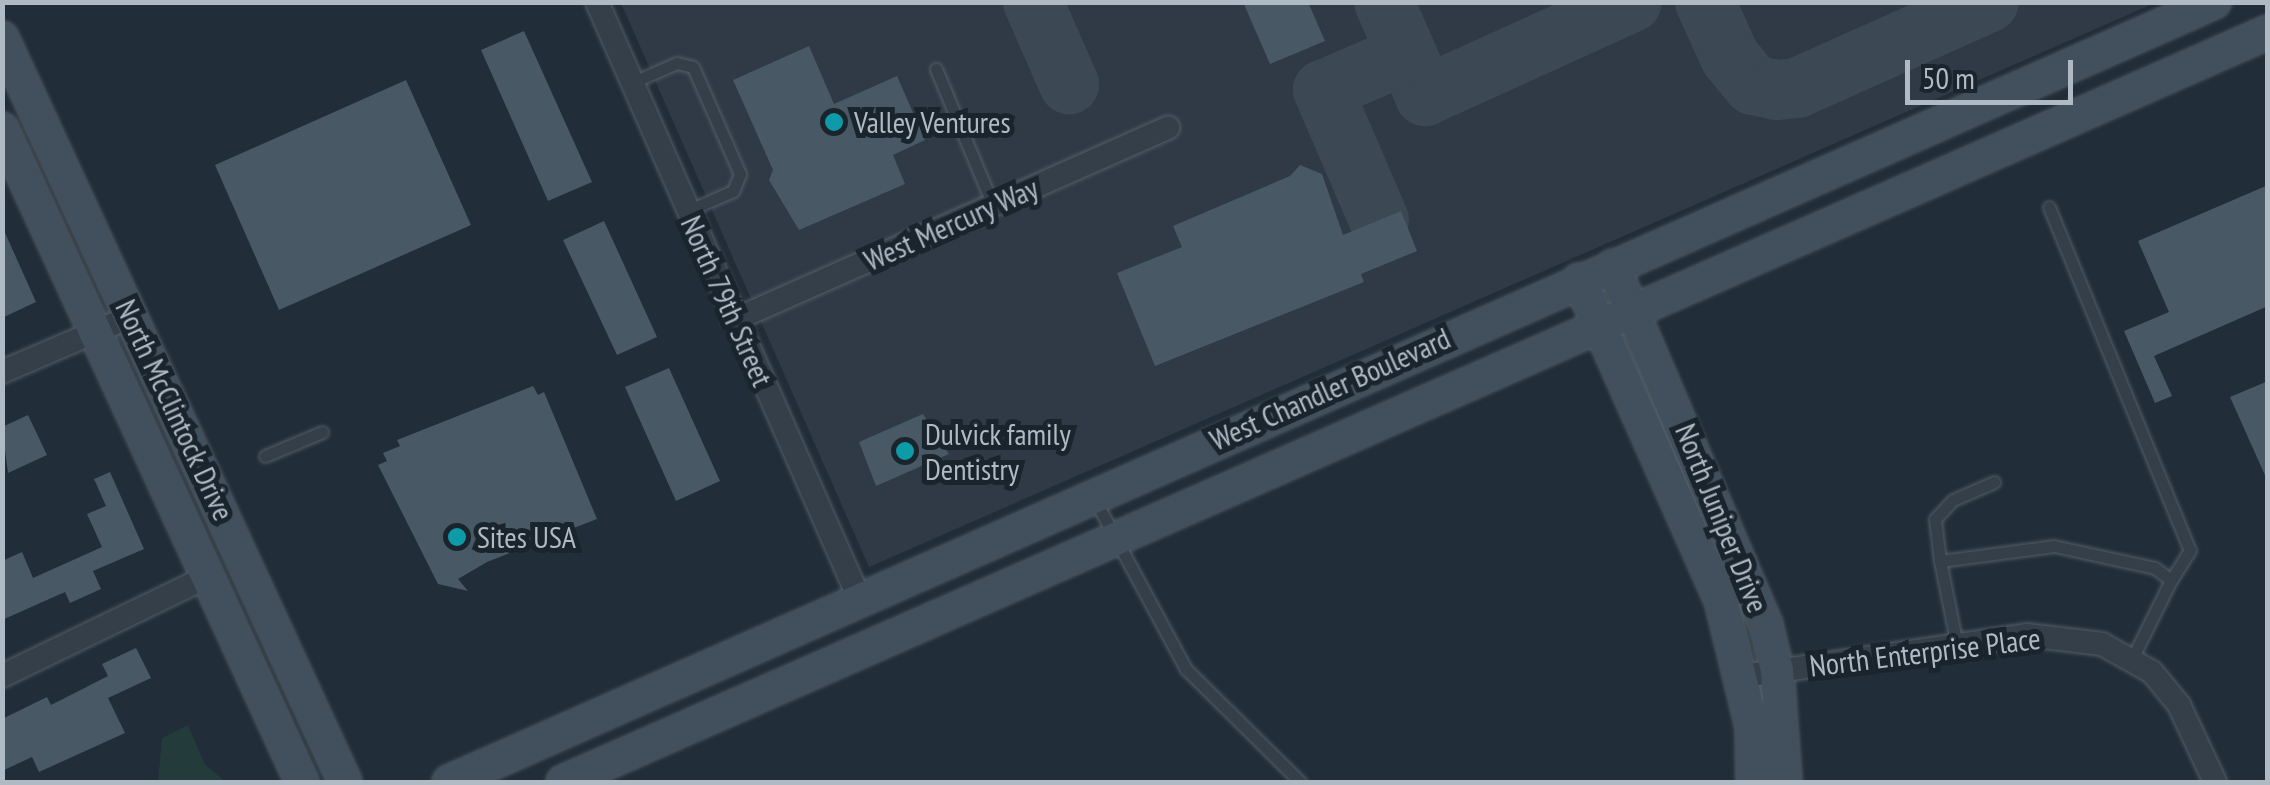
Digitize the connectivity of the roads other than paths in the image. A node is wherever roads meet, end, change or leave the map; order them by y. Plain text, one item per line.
1 (596, 2) edge
2 (2214, 2) edge
3 (2268, 32) edge
4 (2, 38) edge
5 (936, 69) dead end
6 (632, 82) junction
7 (1168, 128) dead end
8 (2, 129) edge
9 (993, 205) junction
10 (2049, 207) dead end
11 (687, 211) junction
12 (1613, 266) junction
13 (1579, 280) junction
14 (1633, 310) junction
15 (132, 316) junction
16 (734, 320) junction
17 (1599, 325) junction
18 (95, 327) junction
19 (2, 372) edge
20 (322, 432) dead end
21 (265, 456) dead end
22 (1994, 482) dead end
23 (1092, 493) junction
24 (1114, 540) junction
25 (1940, 561) junction
26 (209, 576) junction
27 (2171, 580) junction
28 (859, 598) junction
29 (1957, 646) junction
30 (2132, 660) junction
31 (1777, 670) junction
32 (2, 676) edge
33 (1743, 676) junction
34 (302, 782) edge
35 (345, 782) edge
36 (448, 782) edge
37 (563, 782) edge
38 (1300, 782) edge
39 (1752, 782) edge
40 (1786, 782) edge
41 (2215, 782) edge

1 - 6 street, North 79th Street
2 - 12 main road, West Chandler Boulevard
3 - 14 main road, West Chandler Boulevard
4 - 15 main road, North McClintock Drive
5 - 9 lane
6 - 11 street, North 79th Street
6 - 11 lane
7 - 9 street, West Mercury Way
8 - 18 main road, North McClintock Drive
9 - 16 street, West Mercury Way
10 - 27 lane
11 - 16 street, North 79th Street
12 - 13 main road, West Chandler Boulevard
12 - 14 main road, North Juniper Drive
13 - 17 main road, North Juniper Drive
13 - 23 main road, West Chandler Boulevard
14 - 17 main road, West Chandler Boulevard
14 - 31 main road, North Juniper Drive
15 - 18 street
15 - 35 main road, North McClintock Drive
16 - 28 street, North 79th Street
17 - 24 main road, West Chandler Boulevard
17 - 33 main road, North Juniper Drive
18 - 19 street
18 - 26 main road, North McClintock Drive
20 - 21 lane
22 - 25 lane
23 - 24 lane
23 - 28 main road, West Chandler Boulevard
24 - 37 main road, West Chandler Boulevard
24 - 38 lane
25 - 27 lane
25 - 29 lane
26 - 32 street
26 - 34 main road, North McClintock Drive
27 - 30 lane
28 - 36 main road, West Chandler Boulevard
29 - 30 street, North Enterprise Place
29 - 31 street, North Enterprise Place
30 - 41 street, North Enterprise Place
31 - 33 street, North Enterprise Place
31 - 40 main road, North Juniper Drive
33 - 39 main road, North Juniper Drive

